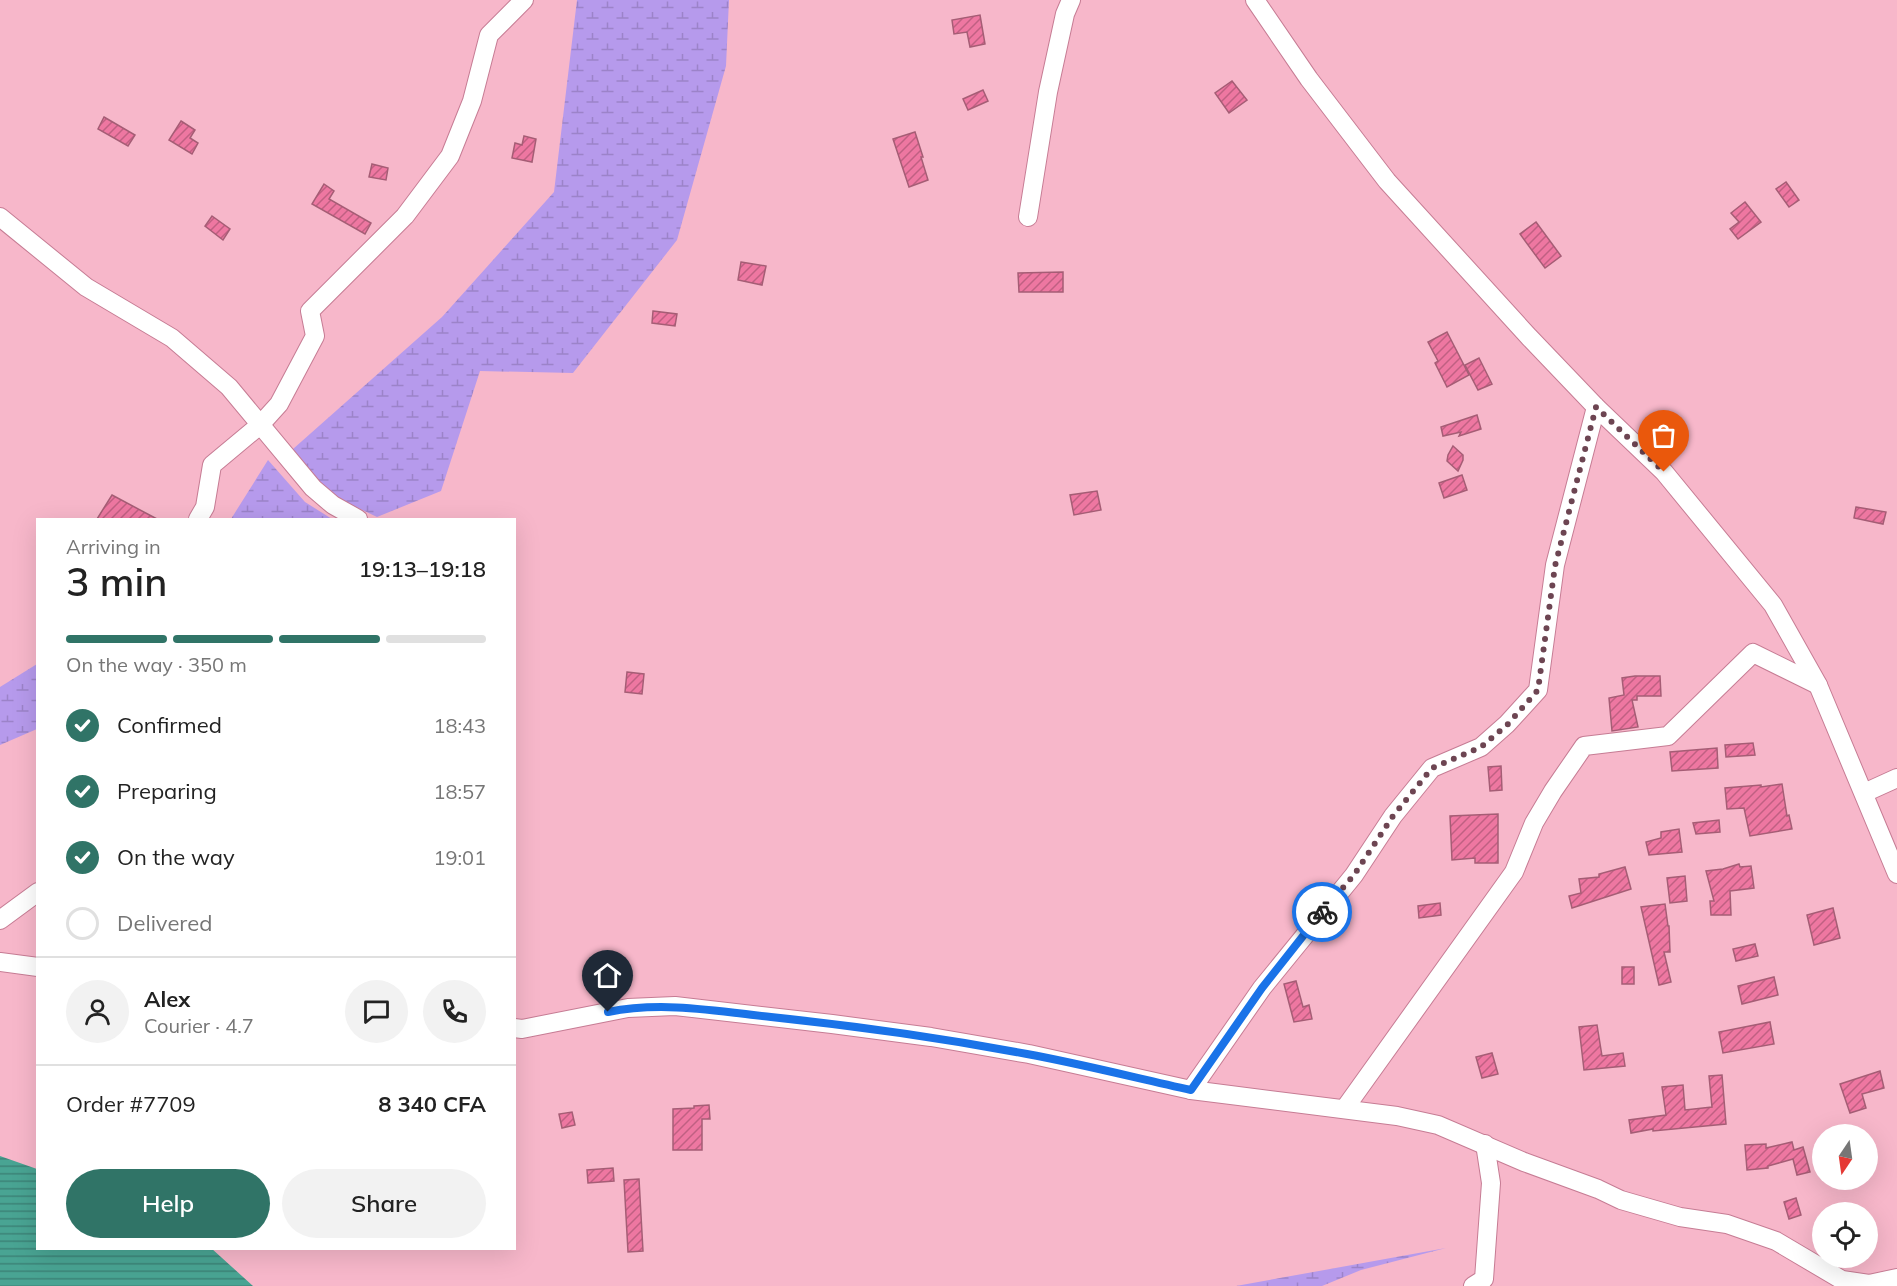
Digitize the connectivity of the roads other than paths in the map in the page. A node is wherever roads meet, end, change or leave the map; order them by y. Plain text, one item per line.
1 (524, 0) edge
2 (1071, 0) edge
3 (1255, 0) edge
4 (0, 217) edge
5 (1028, 217) dead end
6 (1596, 407) junction
7 (261, 425) junction
8 (199, 518) edge
9 (356, 518) edge
10 (1818, 685) junction
11 (1897, 778) edge
12 (1864, 793) junction
13 (1897, 874) edge
14 (36, 893) edge
15 (0, 920) edge
16 (0, 962) edge
17 (36, 967) edge
18 (516, 1028) edge
19 (1191, 1090) junction
20 (1345, 1108) junction
21 (1485, 1144) junction
22 (1897, 1278) edge
23 (1473, 1286) edge

1 - 7 street
2 - 5 street
3 - 6 street
4 - 7 street
6 - 10 street
6 - 19 street
7 - 8 street
7 - 9 street
10 - 12 street
10 - 20 street
11 - 12 street
12 - 13 street
14 - 15 street
16 - 17 street
18 - 19 street
19 - 20 street
20 - 21 street
21 - 22 street
21 - 23 street

